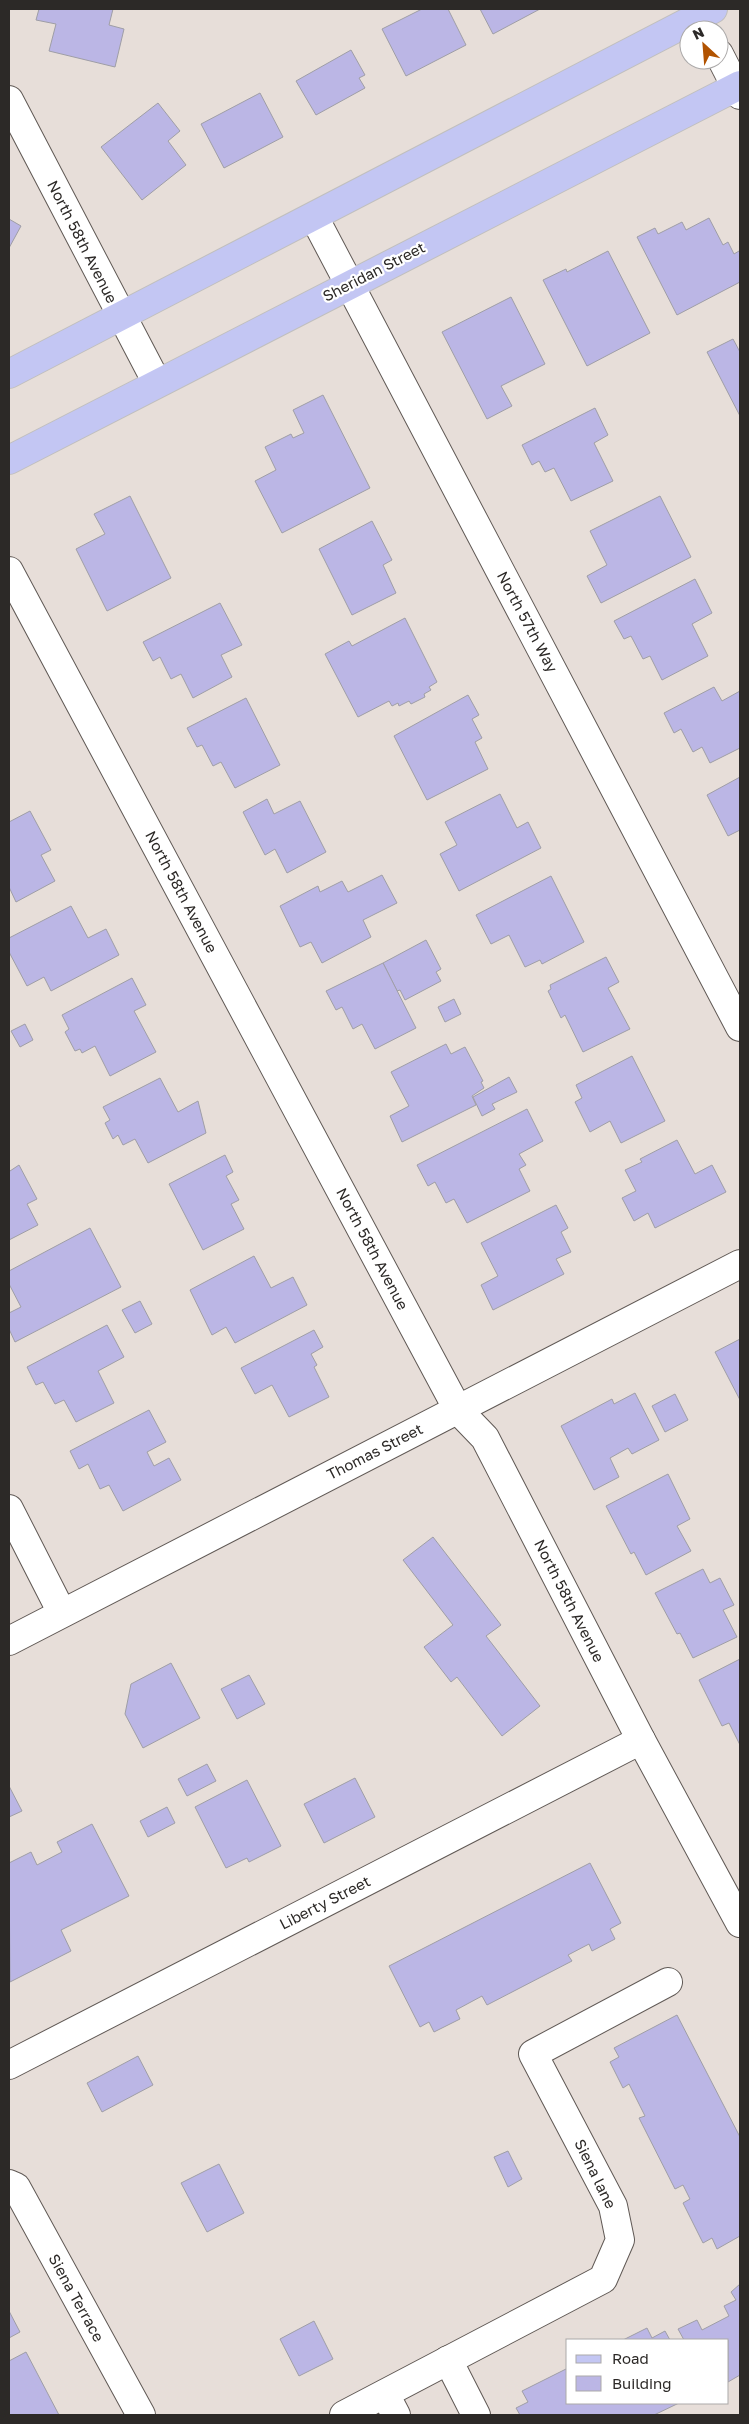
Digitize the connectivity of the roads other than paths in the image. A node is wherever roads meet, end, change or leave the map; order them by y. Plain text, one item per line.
1 (706, 18) edge
2 (728, 70) edge
3 (739, 89) edge
4 (9, 100) edge
5 (314, 217) junction
6 (350, 284) junction
7 (121, 316) junction
8 (9, 374) edge
9 (157, 383) junction
10 (9, 460) edge
11 (9, 571) edge
12 (740, 1027) edge
13 (740, 1264) edge
14 (458, 1410) junction
15 (9, 1510) edge
16 (62, 1613) junction
17 (9, 1641) edge
18 (641, 1740) junction
19 (740, 1923) edge
20 (668, 1982) dead end
21 (9, 2065) edge
22 (9, 2184) edge
23 (448, 2360) junction
24 (391, 2404) edge
25 (141, 2415) edge
26 (344, 2415) edge
27 (476, 2415) edge

1 - 5 main road
2 - 3 street
3 - 6 main road, Sheridan Street
4 - 7 street, North 58th Avenue
5 - 6 street, North 57th Way
5 - 7 main road
6 - 9 main road, Sheridan Street
6 - 12 street, North 57th Way
7 - 8 main road
7 - 9 street, North 58th Avenue
9 - 10 main road, Sheridan Street
11 - 14 street, North 58th Avenue
13 - 14 street, Thomas Street
14 - 16 street, Thomas Street
14 - 18 street, North 58th Avenue
15 - 16 street
16 - 17 street, Thomas Street
18 - 19 street, North 58th Avenue
18 - 21 street, Liberty Street
20 - 23 street, Siena lane
22 - 25 street, Siena Terrace
23 - 24 street, Siena lane
23 - 27 street
24 - 26 street, Siena lane

